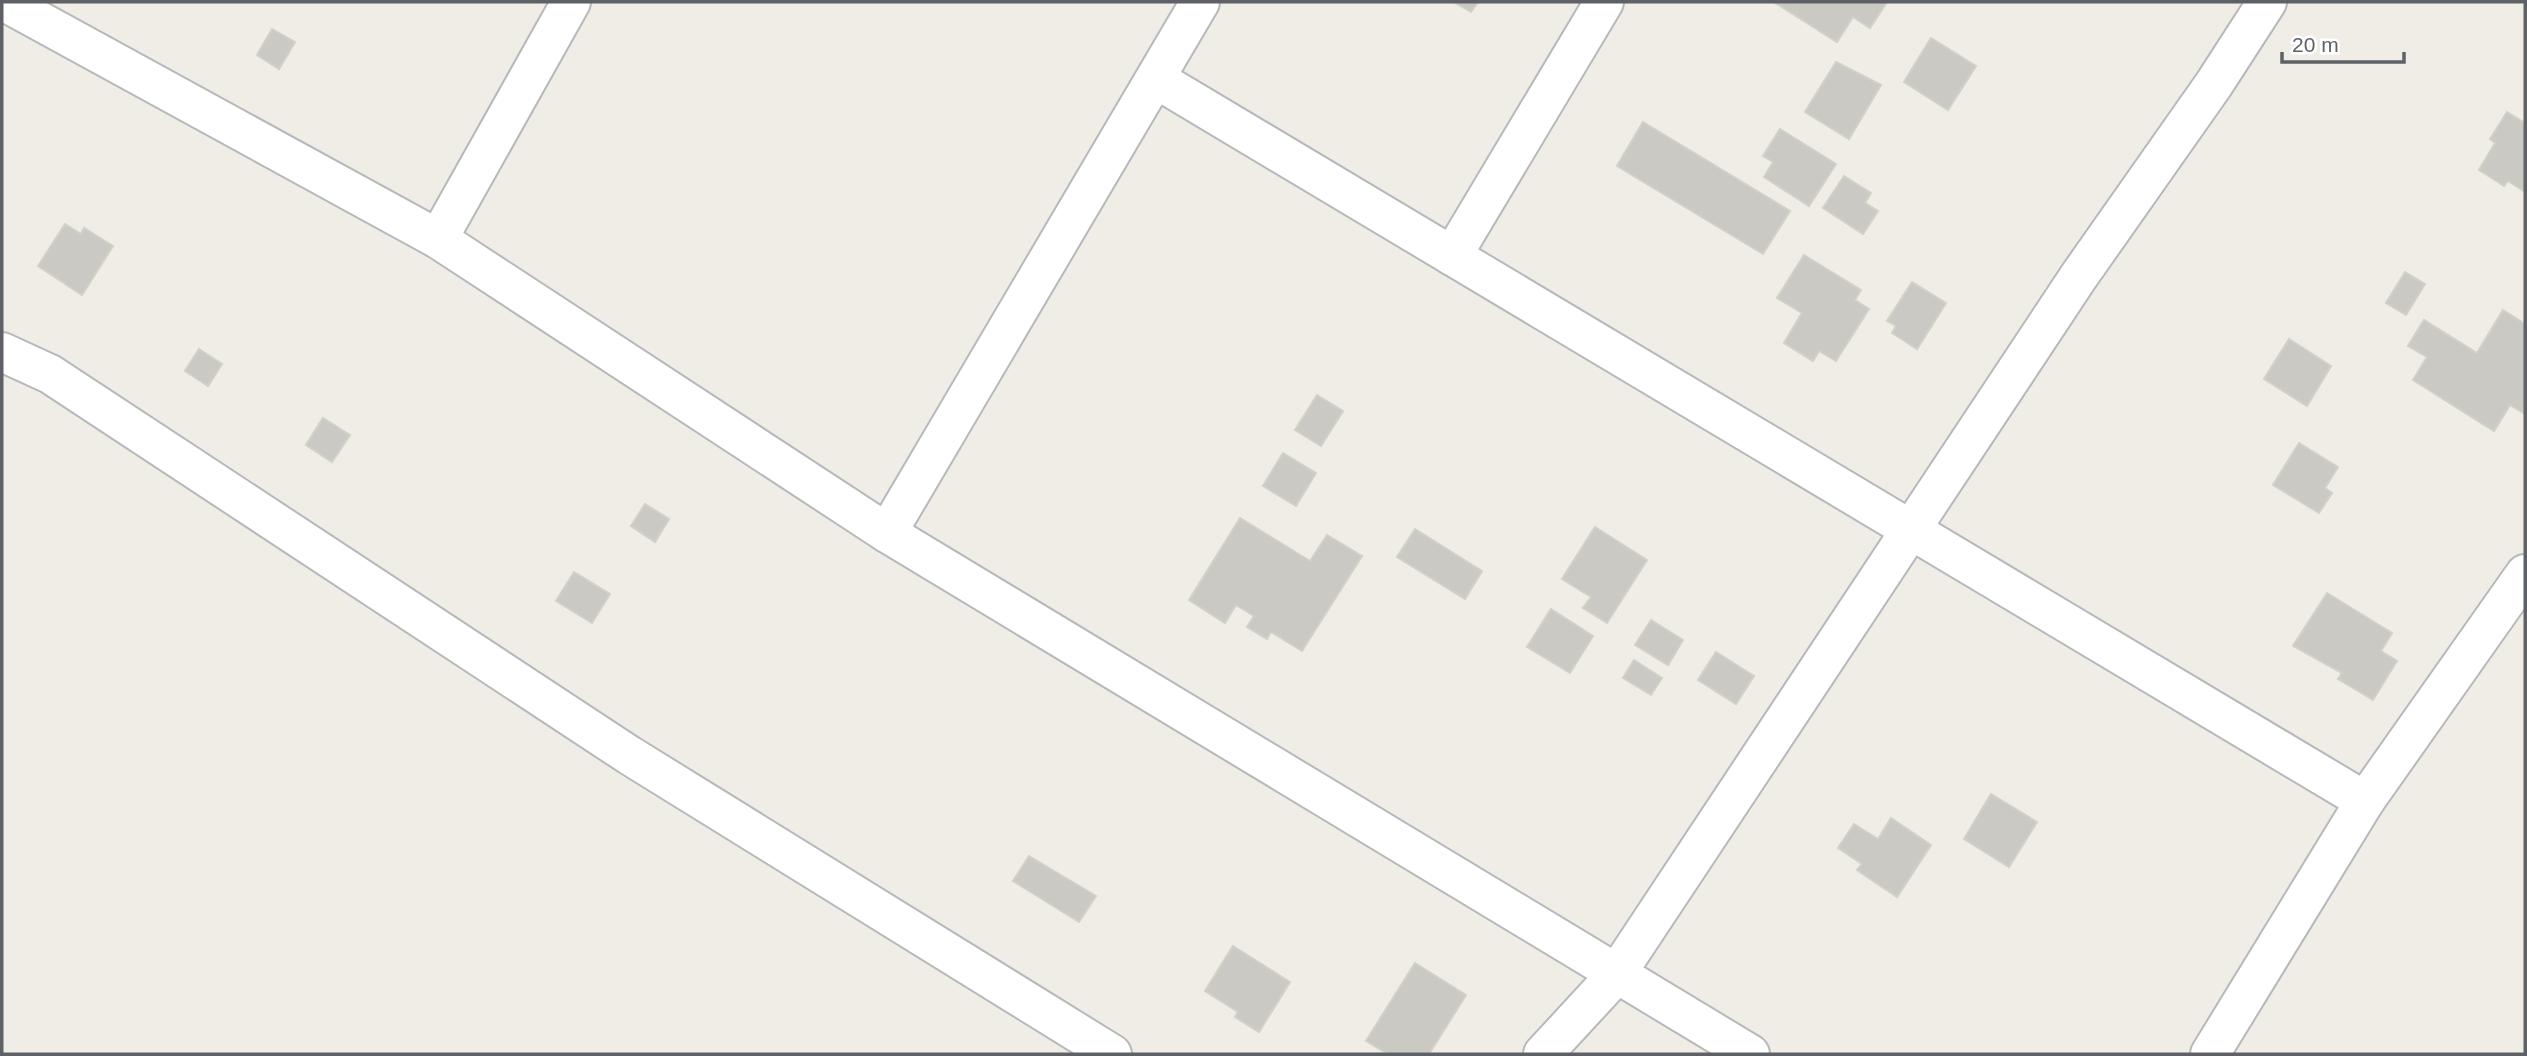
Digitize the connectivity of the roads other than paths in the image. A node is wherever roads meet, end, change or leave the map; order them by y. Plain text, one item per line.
1 (5, 2) edge
2 (571, 2) edge
3 (1200, 2) edge
4 (1604, 2) edge
5 (2267, 2) edge
6 (1156, 79) junction
7 (438, 239) junction
8 (1452, 256) junction
9 (2, 352) edge
10 (1912, 531) junction
11 (887, 533) junction
12 (2525, 574) edge
13 (2365, 801) junction
14 (1615, 976) junction
15 (1112, 1054) edge
16 (1544, 1054) edge
17 (1750, 1054) edge
18 (2210, 1054) edge

1 - 7 street
2 - 7 street
3 - 6 street
4 - 8 street
5 - 10 street
6 - 8 street
6 - 11 street
7 - 11 street
8 - 10 street
9 - 15 street
10 - 13 street
10 - 14 street
11 - 14 street
12 - 13 street
13 - 18 street
14 - 16 street
14 - 17 street

